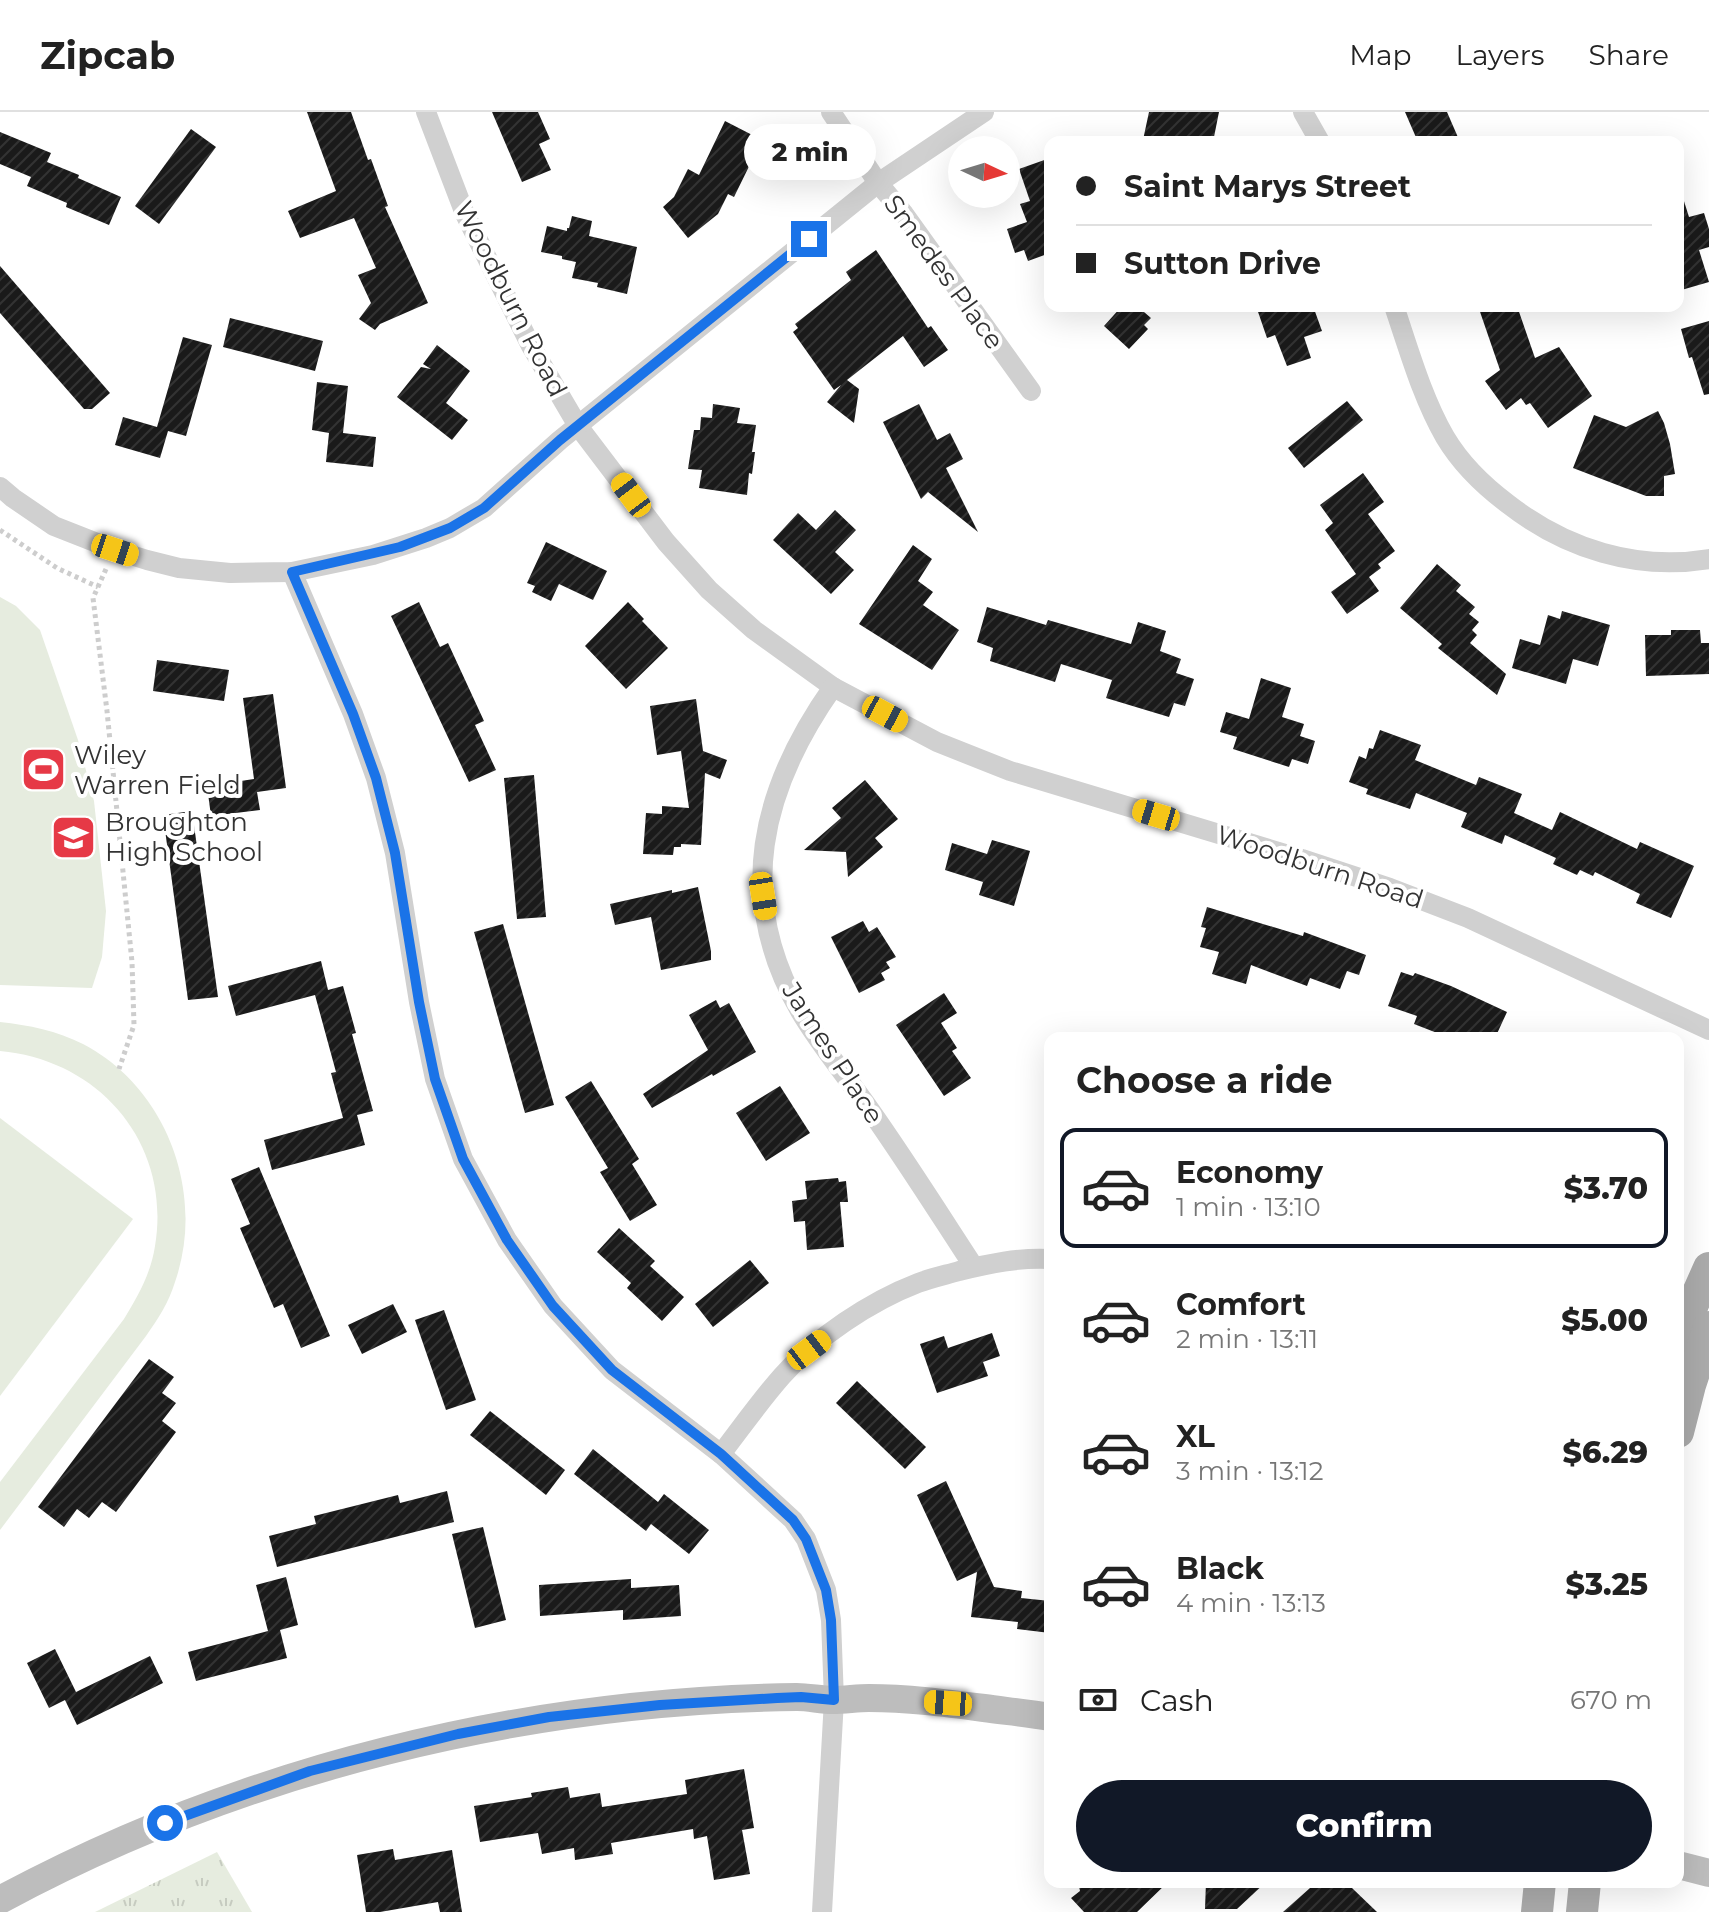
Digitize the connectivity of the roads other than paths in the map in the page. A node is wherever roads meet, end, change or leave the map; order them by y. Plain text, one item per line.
1 (426, 112) edge
2 (831, 112) edge
3 (984, 112) edge
4 (1303, 112) edge
5 (1317, 136) edge
6 (878, 183) junction
7 (1396, 312) edge
8 (1031, 391) dead end
9 (578, 426) junction
10 (0, 487) edge
11 (1709, 559) edge
12 (292, 572) junction
13 (833, 687) junction
14 (1709, 1030) edge
15 (1044, 1259) edge
16 (974, 1267) junction
17 (1709, 1268) edge
18 (1709, 1327) edge
19 (1684, 1332) edge
20 (1684, 1408) edge
21 (721, 1454) junction
22 (834, 1700) junction
23 (1044, 1716) edge
24 (1684, 1867) edge
25 (1709, 1873) edge
26 (1539, 1888) edge
27 (1584, 1888) edge
28 (0, 1900) edge
29 (822, 1912) edge
30 (1537, 1912) edge
31 (1582, 1912) edge

1 - 9 street, Woodburn Road
2 - 6 street, Smedes Place
3 - 6 street
4 - 5 street
6 - 8 street, Smedes Place
6 - 9 street
7 - 11 street
9 - 12 street
9 - 13 street, Woodburn Road
10 - 12 street
12 - 21 street
13 - 14 street, Woodburn Road
13 - 16 street, James Place
15 - 16 street
16 - 21 street
17 - 19 main road
18 - 20 main road
21 - 22 street
22 - 23 main road
22 - 28 main road
22 - 29 street
24 - 25 main road
26 - 30 main road
27 - 31 main road

